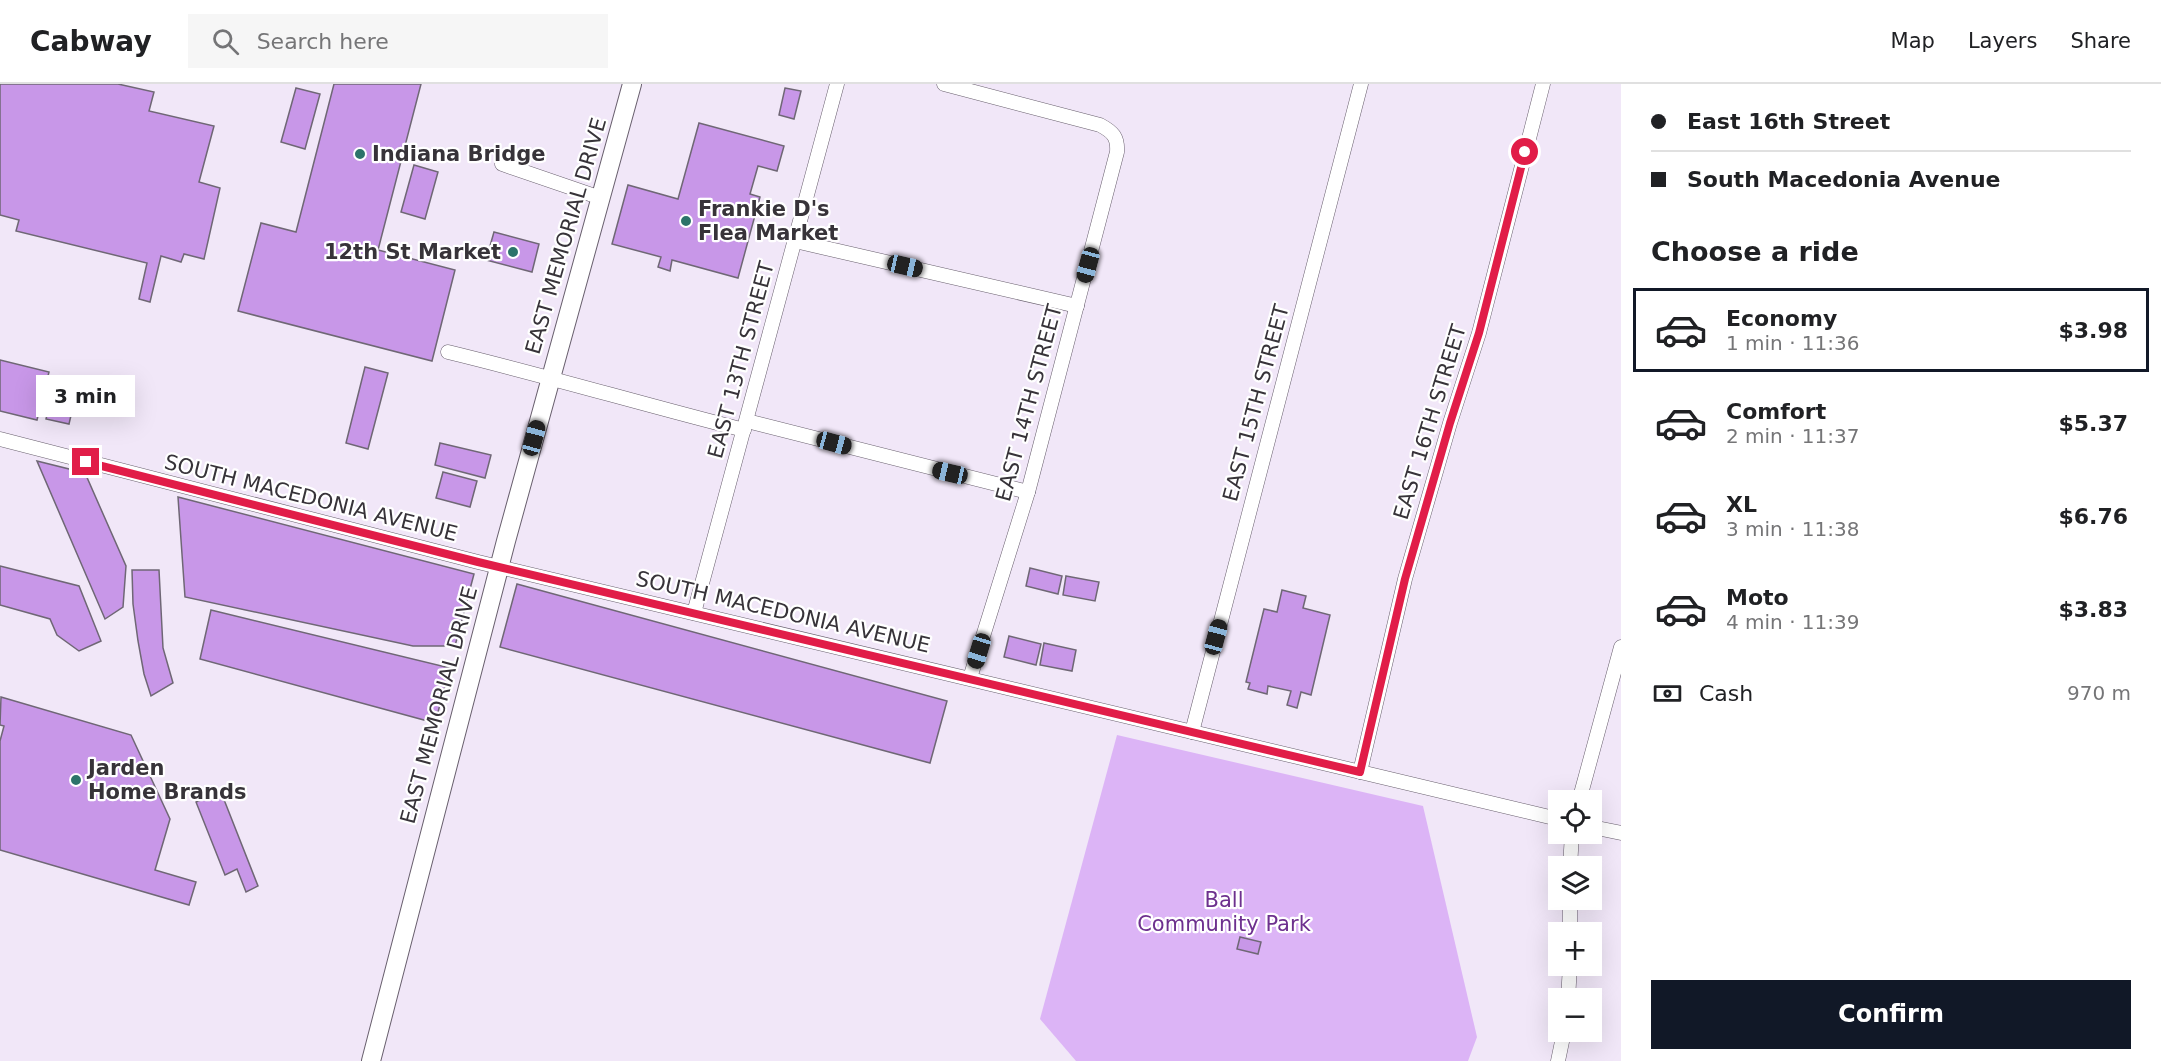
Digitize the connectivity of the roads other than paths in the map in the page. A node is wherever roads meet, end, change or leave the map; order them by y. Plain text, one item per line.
1 (632, 84) edge
2 (837, 84) edge
3 (944, 84) edge
4 (1361, 84) edge
5 (1543, 84) edge
6 (502, 164) dead end
7 (601, 198) junction
8 (795, 241) junction
9 (1077, 306) junction
10 (448, 352) dead end
11 (549, 378) junction
12 (745, 425) junction
13 (0, 439) edge
14 (1028, 492) junction
15 (499, 567) junction
16 (694, 613) junction
17 (1621, 647) edge
18 (970, 678) junction
19 (1192, 732) junction
20 (1360, 772) junction
21 (1582, 790) edge
22 (1548, 817) edge
23 (1602, 829) edge
24 (1621, 833) edge
25 (1562, 1042) edge
26 (370, 1061) edge
27 (1558, 1061) edge

1 - 7 main road, EAST MEMORIAL DRIVE
2 - 8 street, EAST 13TH STREET
3 - 9 street, EAST 14TH STREET
4 - 19 street, EAST 15TH STREET
5 - 20 street, EAST 16TH STREET
6 - 7 street
7 - 11 main road, EAST MEMORIAL DRIVE
8 - 9 street
8 - 12 street, EAST 13TH STREET
9 - 14 street, EAST 14TH STREET
10 - 11 street
11 - 12 street
11 - 15 main road, EAST MEMORIAL DRIVE
12 - 14 street
12 - 16 street, EAST 13TH STREET
13 - 15 street, SOUTH MACEDONIA AVENUE
14 - 18 street, EAST 14TH STREET
15 - 16 street, SOUTH MACEDONIA AVENUE
15 - 26 main road, EAST MEMORIAL DRIVE
16 - 18 street, SOUTH MACEDONIA AVENUE
17 - 21 street
18 - 19 street, SOUTH MACEDONIA AVENUE
19 - 20 street, SOUTH MACEDONIA AVENUE
20 - 22 street, SOUTH MACEDONIA AVENUE
23 - 24 street
25 - 27 street

